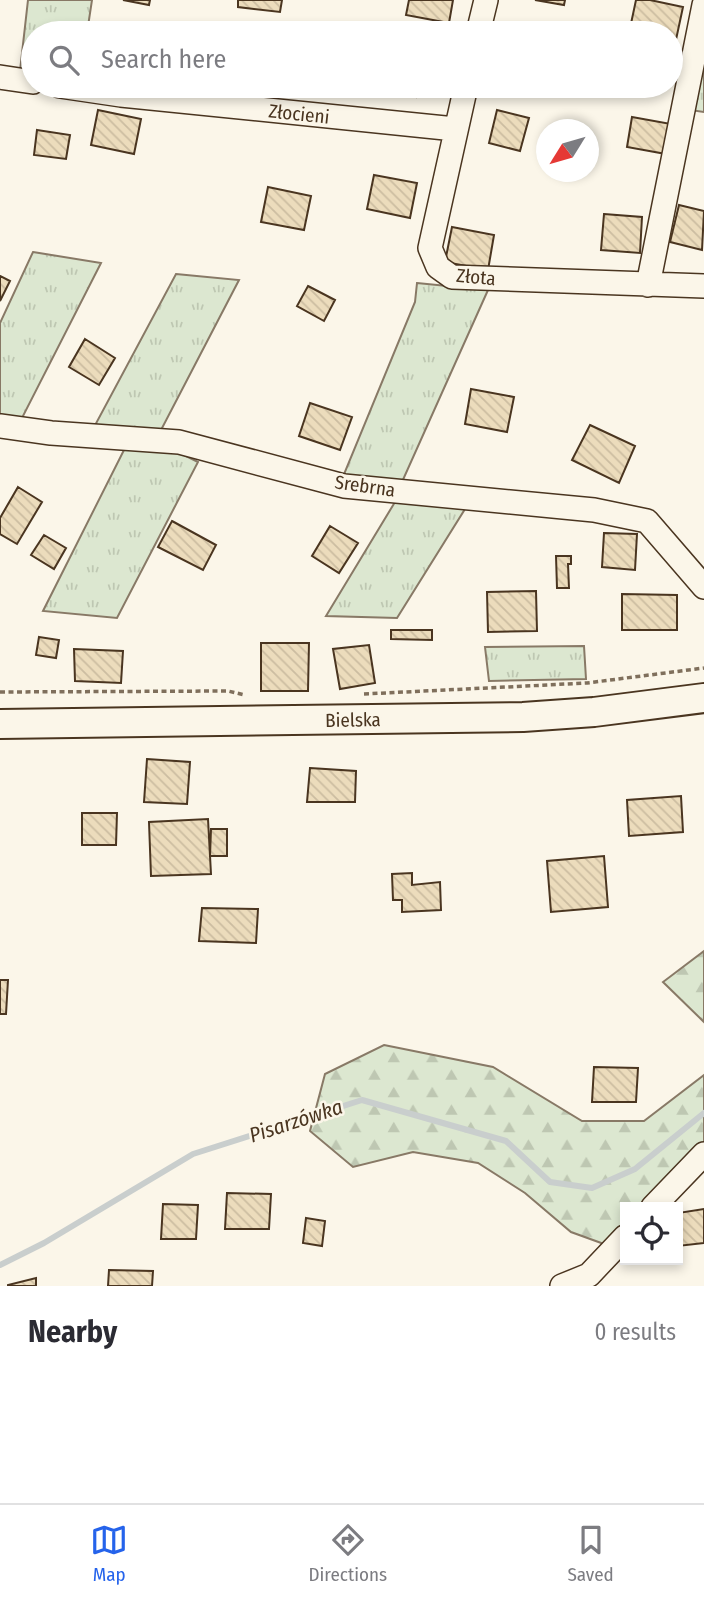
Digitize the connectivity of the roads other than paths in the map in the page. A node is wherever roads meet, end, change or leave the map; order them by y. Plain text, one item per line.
1 (486, 0) edge
2 (704, 5) edge
3 (481, 21) edge
4 (0, 77) edge
5 (21, 80) edge
6 (145, 98) edge
7 (463, 98) edge
8 (455, 129) junction
9 (648, 285) junction
10 (704, 286) edge
11 (0, 426) edge
12 (704, 587) edge
13 (704, 698) edge
14 (0, 724) edge
15 (704, 1154) edge
16 (658, 1202) edge
17 (620, 1242) edge
18 (562, 1286) edge

1 - 3 street
2 - 9 street
4 - 5 street
6 - 8 street, Złocieni
7 - 8 street, Złota
8 - 9 street, Złota
9 - 10 street, Złota
11 - 12 street, Srebrna
13 - 14 main road, Bielska
15 - 16 street
17 - 18 street

